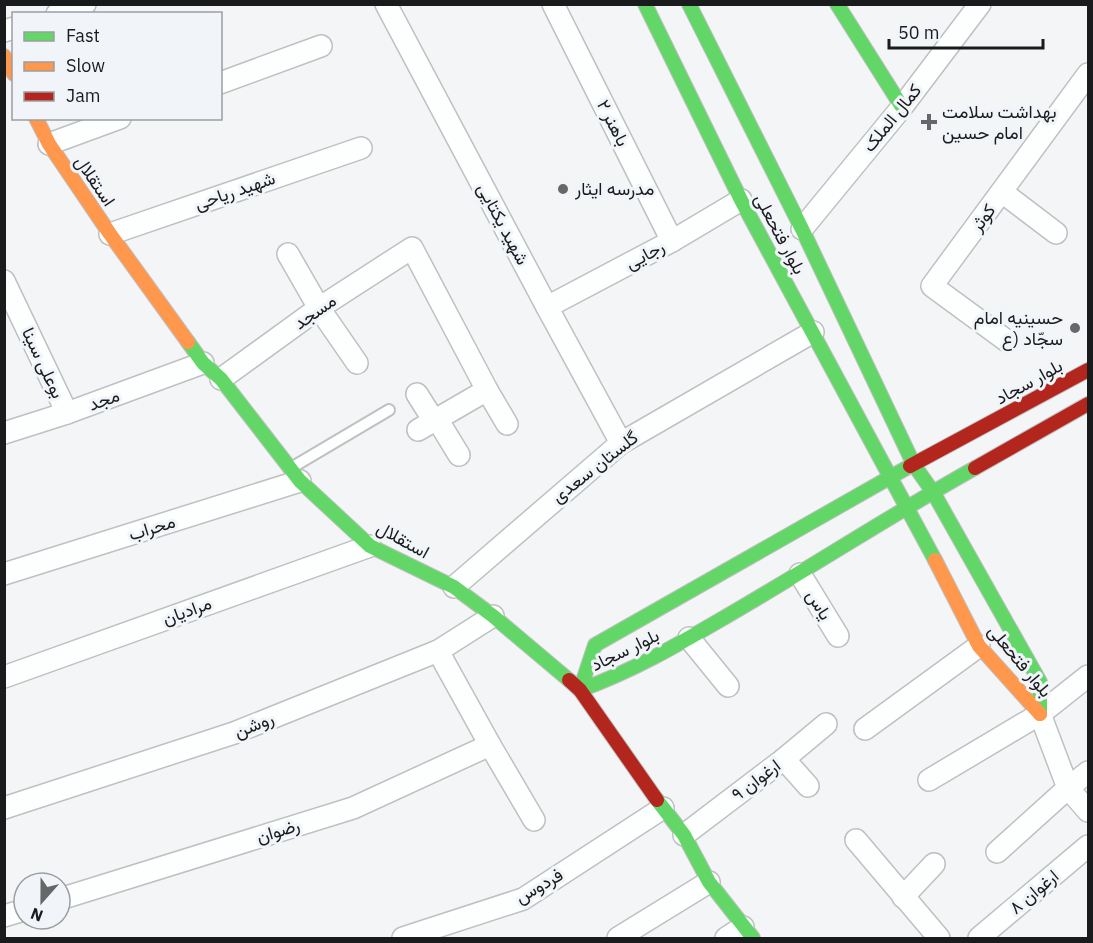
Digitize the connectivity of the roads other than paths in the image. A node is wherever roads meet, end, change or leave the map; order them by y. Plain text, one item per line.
1 (85, 4) edge
2 (386, 4) edge
3 (553, 4) edge
4 (645, 4) edge
5 (689, 4) edge
6 (837, 4) edge
7 (974, 7) edge
8 (63, 12) edge
9 (321, 46) dead end
10 (4, 56) edge
11 (12, 70) edge
12 (1089, 74) edge
13 (222, 81) edge
14 (902, 107) junction
15 (37, 120) edge
16 (115, 120) edge
17 (49, 144) junction
18 (361, 148) dead end
19 (1002, 192) junction
20 (741, 200) junction
21 (802, 229) junction
22 (1056, 233) dead end
23 (110, 234) junction
24 (672, 241) junction
25 (288, 254) dead end
26 (4, 281) edge
27 (547, 307) junction
28 (320, 308) junction
29 (813, 332) junction
30 (1007, 341) dead end
31 (203, 363) junction
32 (357, 363) dead end
33 (1089, 370) edge
34 (221, 379) junction
35 (486, 390) junction
36 (417, 394) dead end
37 (1089, 404) edge
38 (1055, 406) junction
39 (389, 410) dead end
40 (67, 413) junction
41 (430, 423) junction
42 (507, 424) dead end
43 (4, 433) edge
44 (621, 442) junction
45 (459, 455) dead end
46 (914, 465) junction
47 (295, 475) junction
48 (891, 477) junction
49 (933, 492) junction
50 (907, 506) junction
51 (370, 546) junction
52 (4, 574) edge
53 (800, 574) junction
54 (454, 587) junction
55 (493, 616) junction
56 (838, 636) dead end
57 (689, 638) junction
58 (980, 646) junction
59 (438, 651) junction
60 (1089, 676) edge
61 (4, 677) edge
62 (728, 686) dead end
63 (580, 690) junction
64 (1040, 714) junction
65 (826, 724) dead end
66 (865, 729) dead end
67 (490, 745) junction
68 (784, 759) junction
69 (1089, 772) edge
70 (929, 780) dead end
71 (808, 786) dead end
72 (1068, 788) junction
73 (4, 808) edge
74 (663, 808) junction
75 (1089, 811) edge
76 (534, 820) dead end
77 (684, 835) junction
78 (856, 840) dead end
79 (1089, 846) edge
80 (997, 852) dead end
81 (934, 864) dead end
82 (709, 882) junction
83 (72, 895) edge
84 (903, 897) junction
85 (741, 935) edge
86 (403, 939) edge
87 (618, 939) edge
88 (939, 939) edge
89 (979, 939) edge

1 - 8 street
2 - 27 street, شهید یکتایی
3 - 24 street, باهنر ۲
4 - 20 street, بلوار فتحعلی
5 - 21 street, بلوار فتحعلی
6 - 14 street
7 - 14 street, کمال الملک
9 - 13 street
10 - 11 street
12 - 19 street, کوثر
14 - 21 street, کمال الملک
15 - 17 street, استقلال
16 - 17 street
17 - 23 street, استقلال
18 - 23 street, شهید ریاحی
19 - 22 street
19 - 30 street, کوثر
20 - 24 street, رجایی
20 - 29 street, بلوار فتحعلی
21 - 46 street, بلوار فتحعلی
23 - 31 street, استقلال
24 - 27 street, رجایی
25 - 28 street
26 - 40 street, بوعلی سینا
27 - 44 street, شهید یکتایی
28 - 32 street
28 - 34 street, مسجد
28 - 35 street, مسجد
29 - 44 street, گلستان سعدی
29 - 48 street, بلوار فتحعلی
31 - 34 street, استقلال
31 - 40 street, مجد
33 - 38 street, بلوار سجاد
34 - 47 street, استقلال
35 - 41 street
35 - 42 street
36 - 41 street
37 - 38 street, بلوار سجاد
38 - 46 street, بلوار سجاد
38 - 49 street, بلوار سجاد
39 - 47 lane
40 - 43 street, مجد
41 - 45 street
44 - 54 street, گلستان سعدی
46 - 48 street, بلوار سجاد
46 - 49 street, بلوار فتحعلی
47 - 51 street, استقلال
47 - 52 street, محراب
48 - 50 street, بلوار فتحعلی
48 - 63 street, بلوار سجاد
49 - 50 street, بلوار سجاد
49 - 64 street, بلوار فتحعلی
50 - 53 street, بلوار سجاد
50 - 58 street, بلوار فتحعلی
51 - 54 street, استقلال
51 - 61 street, مرادیان
53 - 56 street, یاس
53 - 57 street, بلوار سجاد
54 - 55 street, استقلال
55 - 59 street, روشن
55 - 63 street, استقلال
57 - 62 street
57 - 63 street, بلوار سجاد
58 - 64 street, بلوار فتحعلی
58 - 66 street
59 - 67 street
59 - 73 street, روشن
60 - 64 street
63 - 74 street, استقلال
64 - 70 street
64 - 72 street
65 - 68 street, ارغوان ۹
67 - 76 street
67 - 83 street, رضوان
68 - 71 street
68 - 77 street, ارغوان ۹
69 - 72 street
72 - 75 street
72 - 80 street
74 - 77 street, استقلال
74 - 86 street, فردوس
77 - 82 street, استقلال
78 - 84 street
79 - 89 street, ارغوان ۸
81 - 84 street
82 - 85 street, استقلال
82 - 87 street
84 - 88 street

